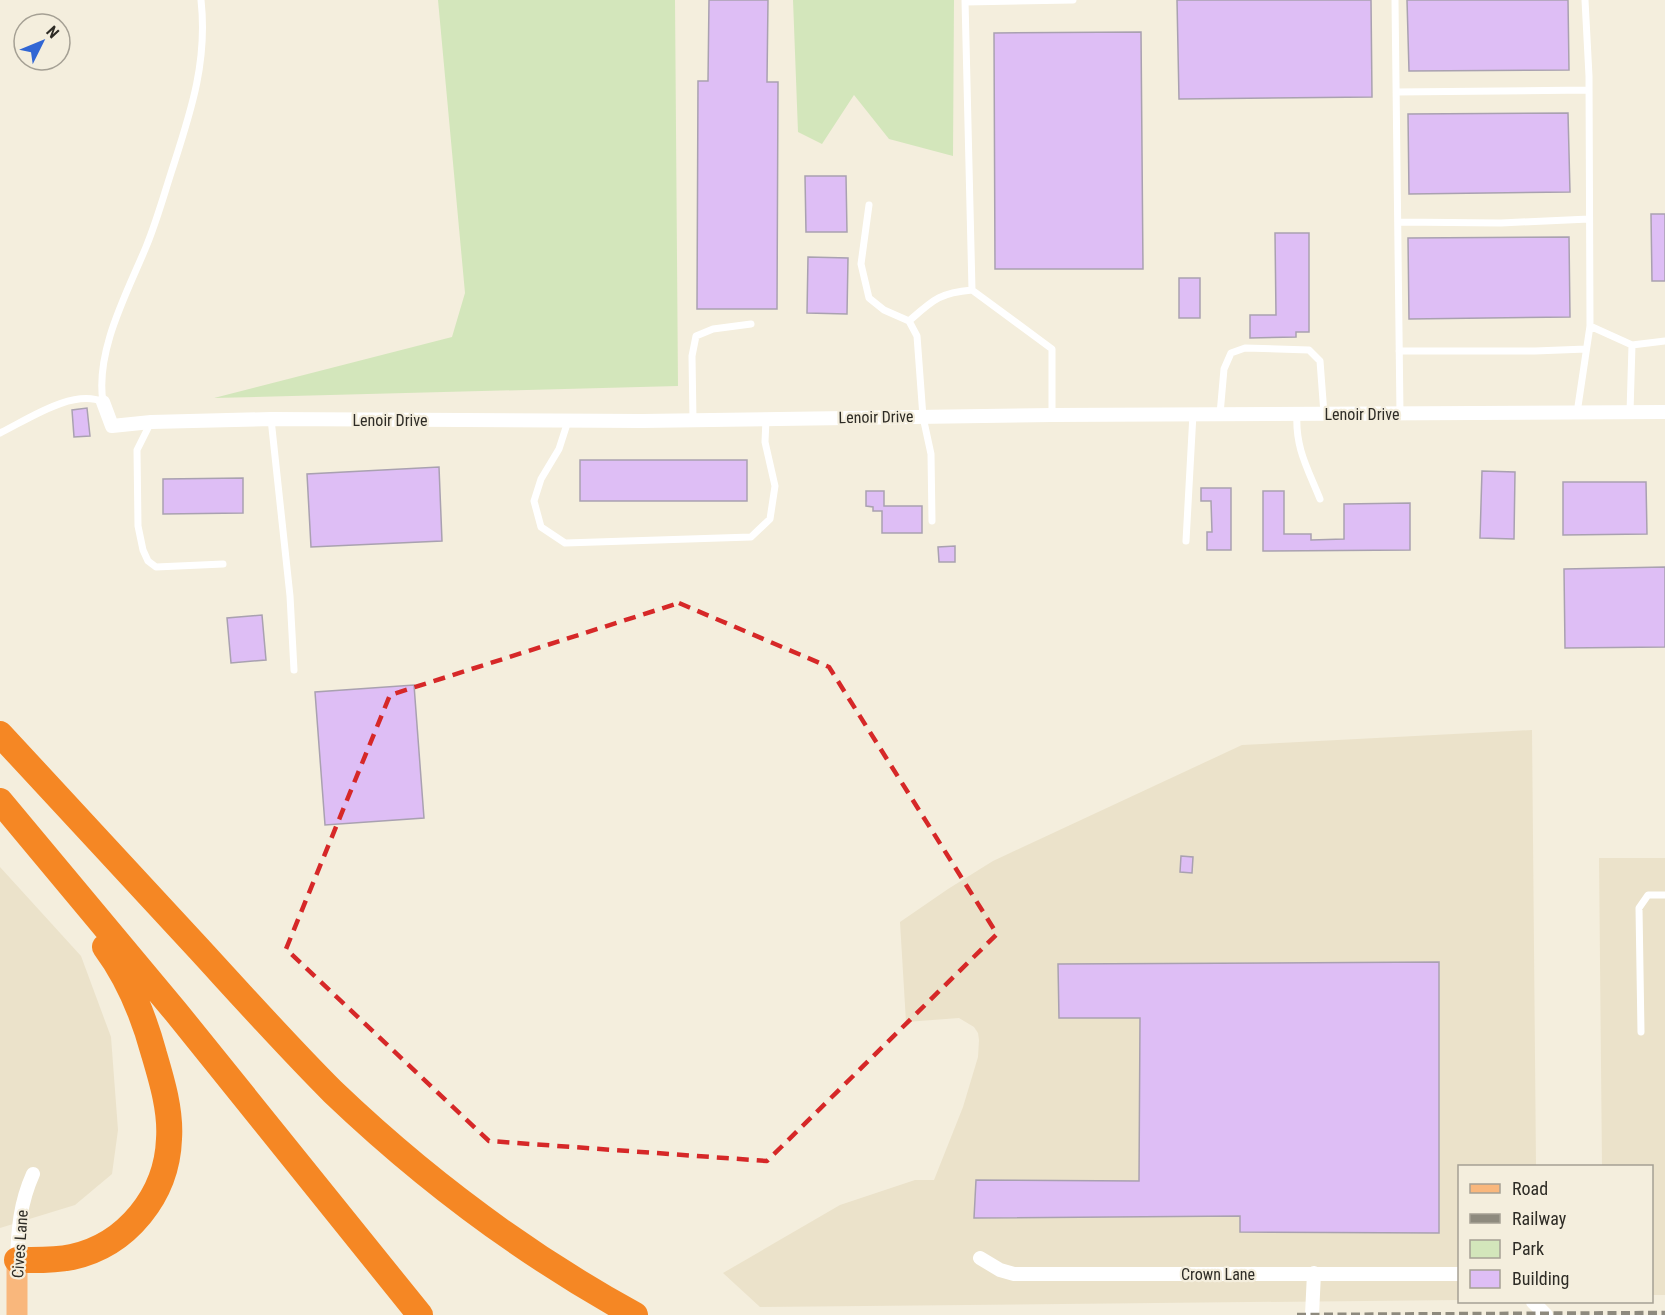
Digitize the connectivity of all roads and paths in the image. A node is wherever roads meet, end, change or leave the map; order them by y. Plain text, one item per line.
1 (201, 0) edge
2 (1073, 0) edge
3 (1395, 0) edge
4 (1585, 0) edge
5 (965, 1) edge
6 (1589, 90) junction
7 (1396, 92) junction
8 (868, 205) dead end
9 (1590, 219) junction
10 (1398, 222) junction
11 (972, 290) junction
12 (909, 321) junction
13 (751, 324) dead end
14 (1590, 326) junction
15 (1665, 341) edge
16 (1632, 345) junction
17 (1586, 349) junction
18 (1399, 351) junction
19 (104, 402) junction
20 (1630, 412) junction
21 (1665, 412) edge
22 (1577, 413) junction
23 (1193, 414) junction
24 (1220, 414) junction
25 (1297, 414) junction
26 (1324, 414) junction
27 (1400, 414) junction
28 (1052, 416) junction
29 (923, 417) junction
30 (271, 419) junction
31 (766, 419) junction
32 (693, 420) junction
33 (568, 421) junction
34 (151, 422) junction
35 (0, 434) edge
36 (1320, 500) dead end
37 (932, 521) dead end
38 (1186, 541) dead end
39 (223, 564) dead end
40 (294, 670) dead end
41 (0, 734) edge
42 (0, 801) edge
43 (0, 819) edge
44 (1665, 895) edge
45 (1641, 1032) dead end
46 (33, 1174) dead end
47 (980, 1258) dead end
48 (17, 1260) junction
49 (1314, 1273) junction
50 (1458, 1274) edge
51 (1534, 1303) edge
52 (17, 1315) edge
53 (420, 1315) edge
54 (635, 1315) edge
55 (1312, 1315) edge
56 (1546, 1315) edge

1 - 19 lane, Lenoir Drive
2 - 5 lane
3 - 7 lane
4 - 6 lane
5 - 11 lane
6 - 7 lane
6 - 9 lane
7 - 10 lane
8 - 12 lane
9 - 10 lane
9 - 14 lane
10 - 18 lane
11 - 12 lane
11 - 28 lane
12 - 29 lane
13 - 32 lane
14 - 16 lane
14 - 17 lane
15 - 16 lane
16 - 20 lane
17 - 18 lane
17 - 22 lane
18 - 27 lane
19 - 34 street, Lenoir Drive
19 - 35 lane
20 - 21 street, Lenoir Drive
20 - 22 street, Lenoir Drive
22 - 27 street, Lenoir Drive
23 - 24 street, Lenoir Drive
23 - 28 street, Lenoir Drive
23 - 38 lane
24 - 25 street, Lenoir Drive
24 - 26 lane
25 - 26 street, Lenoir Drive
25 - 36 lane
26 - 27 street, Lenoir Drive
28 - 29 street, Lenoir Drive
29 - 31 street, Lenoir Drive
29 - 37 lane
30 - 33 street, Lenoir Drive
30 - 34 street, Lenoir Drive
30 - 40 lane
31 - 32 street, Lenoir Drive
31 - 33 lane
32 - 33 street, Lenoir Drive
34 - 39 lane
41 - 54 highway
42 - 53 highway
43 - 48 highway
44 - 45 lane
46 - 48 street, Cives Lane
47 - 49 street, Crown Lane
48 - 52 main road, Cives Lane
49 - 50 street, Crown Lane
49 - 55 street
51 - 56 street

